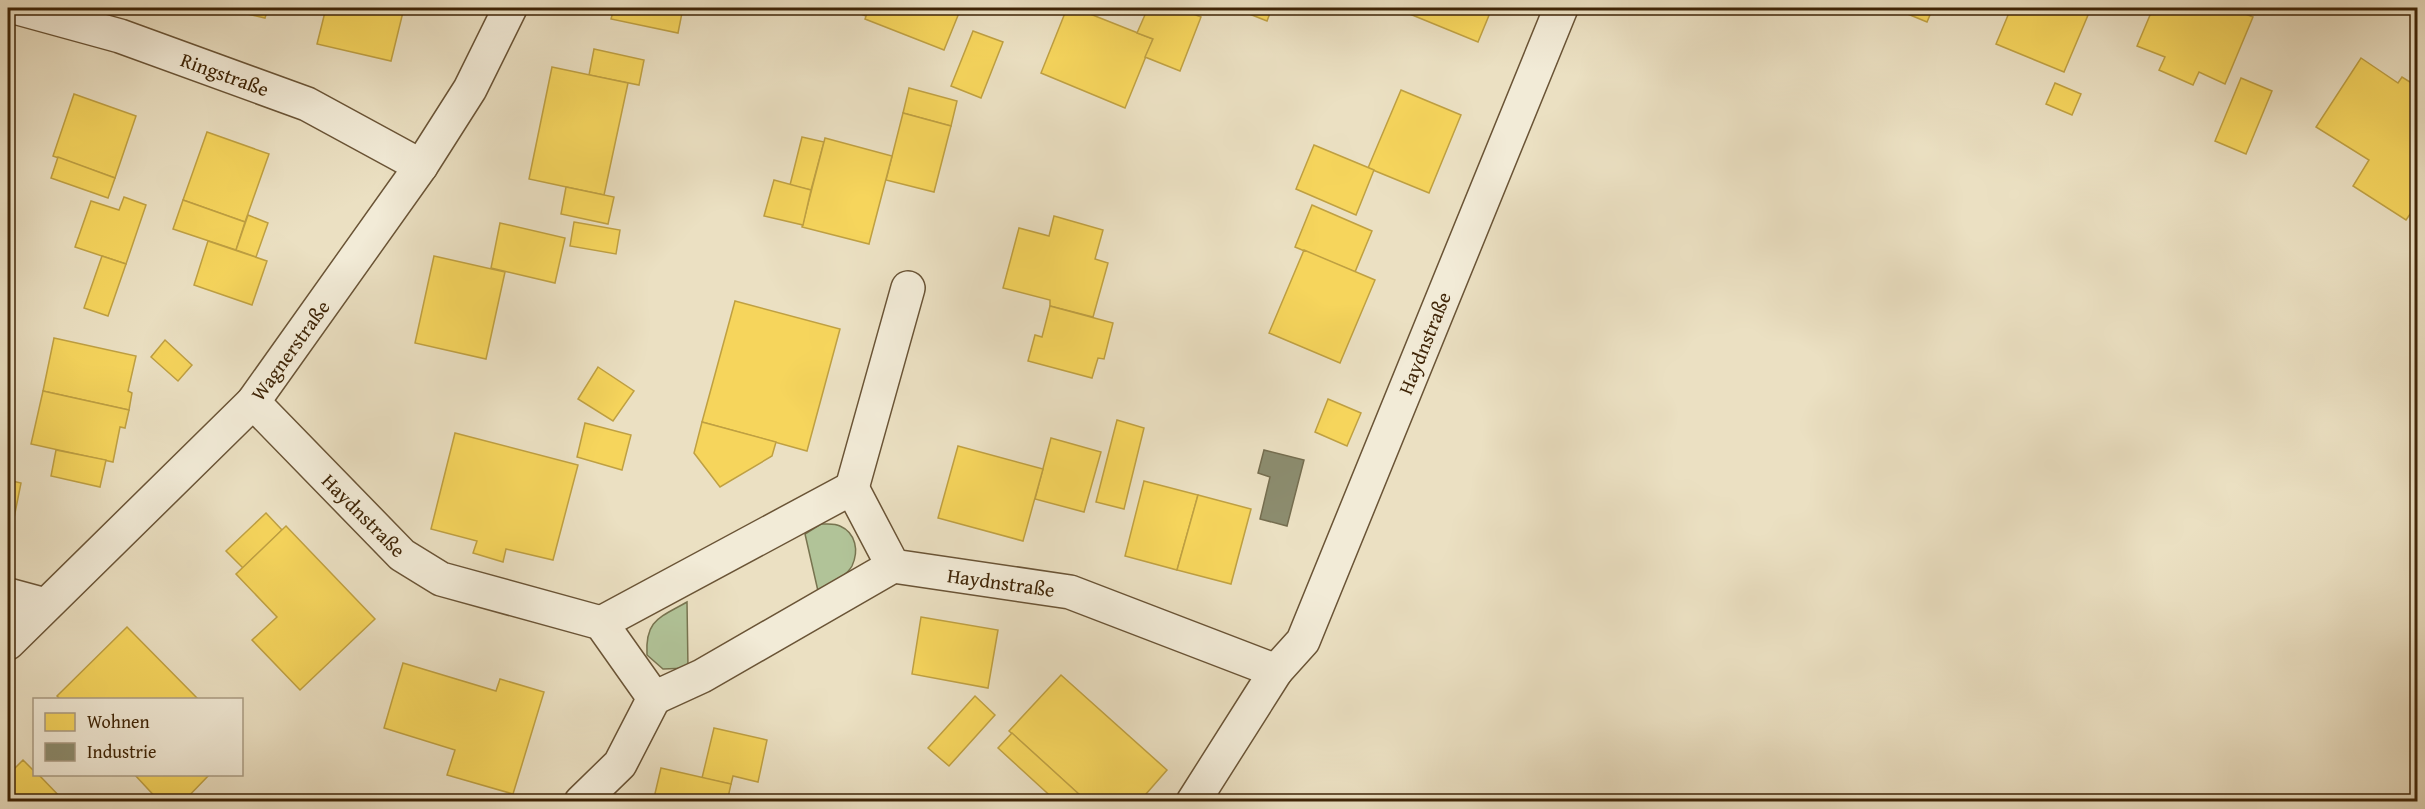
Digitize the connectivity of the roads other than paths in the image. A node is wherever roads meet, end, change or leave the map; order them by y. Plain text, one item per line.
1 (18, 8) edge
2 (510, 8) edge
3 (1561, 8) edge
4 (421, 166) junction
5 (908, 288) dead end
6 (253, 402) junction
7 (852, 488) junction
8 (893, 566) junction
9 (8, 595) edge
10 (45, 605) junction
11 (601, 623) junction
12 (8, 643) edge
13 (1276, 671) junction
14 (654, 698) junction
15 (581, 801) edge
16 (1193, 801) edge

1 - 4 street, Ringstraße
2 - 4 street, Wagnerstraße
3 - 13 street, Haydnstraße
4 - 6 street, Wagnerstraße
5 - 7 street
6 - 10 street, Wagnerstraße
6 - 11 street, Haydnstraße
7 - 8 street
7 - 11 street
8 - 13 street, Haydnstraße
8 - 14 street
9 - 10 street
10 - 12 street, Wagnerstraße
11 - 14 street
13 - 16 street, Haydnstraße
14 - 15 street

